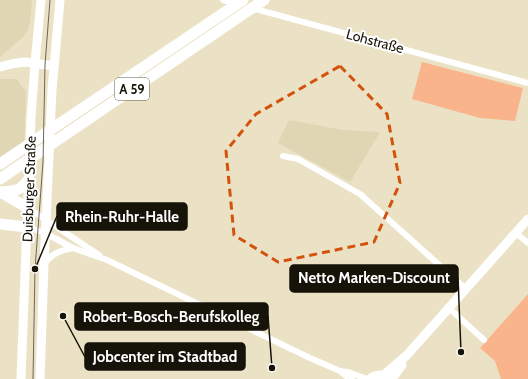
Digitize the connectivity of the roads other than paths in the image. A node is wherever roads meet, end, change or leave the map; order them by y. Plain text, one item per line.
1 (41, 0) edge
2 (60, 0) edge
3 (223, 0) edge
4 (243, 0) edge
5 (264, 0) edge
6 (35, 63) junction
7 (54, 66) junction
8 (0, 67) edge
9 (528, 83) edge
10 (283, 156) dead end
11 (0, 164) edge
12 (0, 179) edge
13 (29, 179) junction
14 (0, 192) edge
15 (28, 208) junction
16 (528, 219) edge
17 (46, 220) junction
18 (0, 224) edge
19 (27, 227) junction
20 (45, 233) junction
21 (516, 233) junction
22 (528, 243) edge
23 (73, 248) junction
24 (107, 260) junction
25 (44, 264) junction
26 (466, 289) junction
27 (448, 308) junction
28 (484, 340) dead end
29 (340, 371) junction
30 (388, 378) edge
31 (21, 379) edge
32 (40, 379) edge
33 (352, 379) edge
34 (368, 379) edge

1 - 6 main road, Duisburger Straße
2 - 7 main road, Duisburger Straße
3 - 9 street, Lohstraße
4 - 11 highway, A 59
5 - 12 highway, A 59
6 - 7 main road
6 - 8 main road
6 - 13 main road, Duisburger Straße
7 - 17 main road, Duisburger Straße
10 - 26 street
13 - 14 highway
13 - 15 main road, Duisburger Straße
14 - 15 highway
15 - 17 street
15 - 19 main road, Duisburger Straße
16 - 21 main road
17 - 20 main road, Duisburger Straße
17 - 24 street
18 - 19 highway
19 - 20 street
19 - 31 main road, Duisburger Straße
20 - 23 street
20 - 25 main road, Duisburger Straße
21 - 22 street
21 - 26 main road
23 - 24 street
23 - 25 street
24 - 29 street
25 - 32 main road, Duisburger Straße
26 - 27 main road
27 - 28 street
27 - 30 main road
29 - 33 street
29 - 34 street
30 - 34 main road

